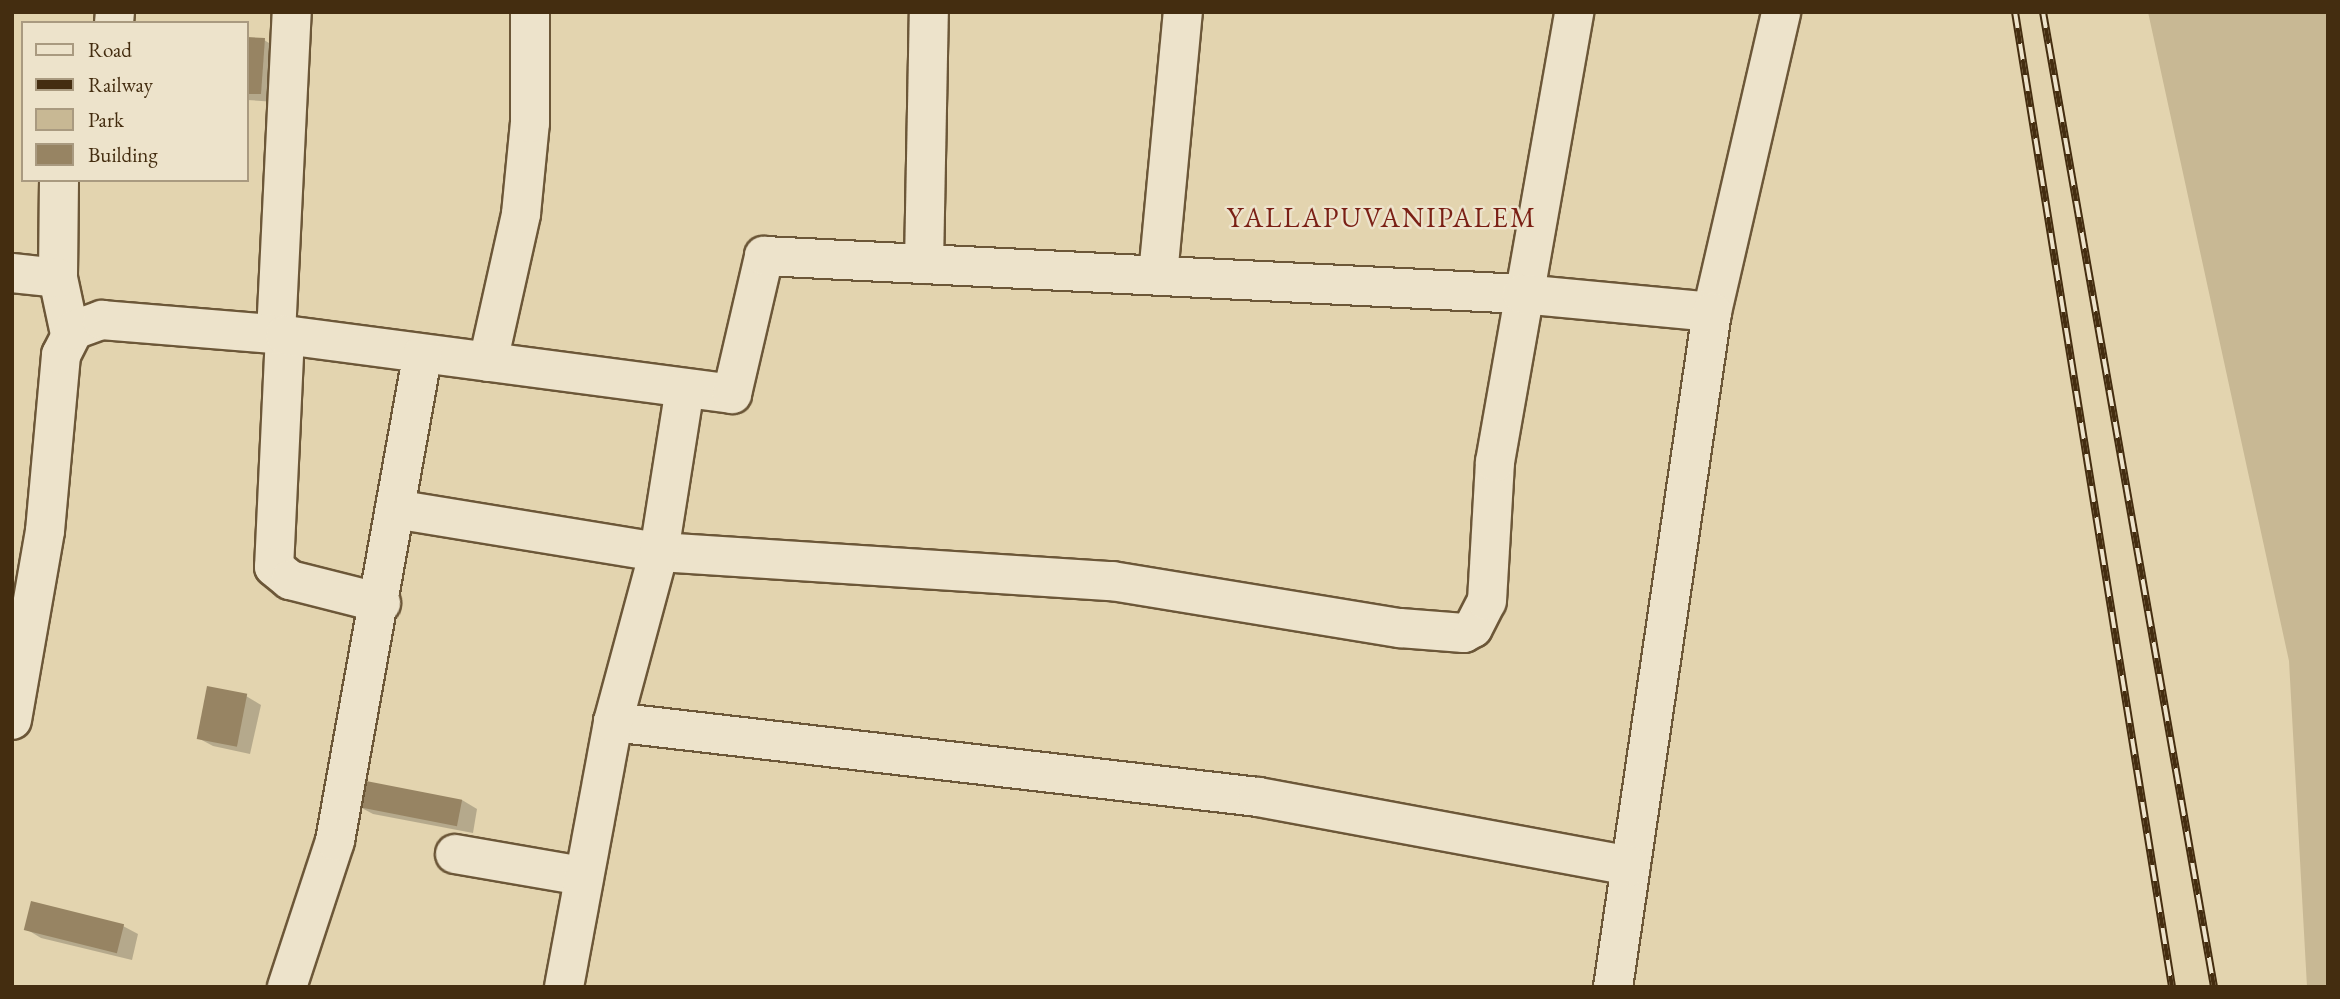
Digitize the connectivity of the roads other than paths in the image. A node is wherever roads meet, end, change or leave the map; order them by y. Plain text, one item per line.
1 (292, 12) edge
2 (530, 12) edge
3 (929, 12) edge
4 (1183, 12) edge
5 (1574, 12) edge
6 (1781, 12) edge
7 (59, 182) edge
8 (924, 264) junction
9 (12, 273) edge
10 (1158, 275) junction
11 (58, 278) junction
12 (1522, 294) junction
13 (1712, 312) junction
14 (70, 334) junction
15 (281, 335) junction
16 (423, 354) junction
17 (488, 362) junction
18 (685, 388) junction
19 (395, 509) junction
20 (28, 528) edge
21 (659, 552) junction
22 (381, 603) junction
23 (17, 676) edge
24 (12, 720) edge
25 (613, 722) junction
26 (455, 854) dead end
27 (1631, 866) junction
28 (583, 876) junction
29 (287, 987) edge
30 (564, 987) edge
31 (1613, 987) edge

1 - 15 street
2 - 17 street
3 - 8 street
4 - 10 street
5 - 12 street
6 - 13 street
7 - 11 street
8 - 10 street
8 - 18 street
9 - 11 street
10 - 12 street
11 - 14 street
12 - 13 street
12 - 21 street
13 - 27 street
14 - 15 street
14 - 20 street
15 - 16 street
15 - 22 street
16 - 17 street
16 - 19 street
17 - 18 street
18 - 21 street
19 - 21 street
19 - 22 street
20 - 23 street
21 - 25 street
22 - 29 street
23 - 24 street
25 - 27 street
25 - 28 street
26 - 28 street
27 - 31 street
28 - 30 street

